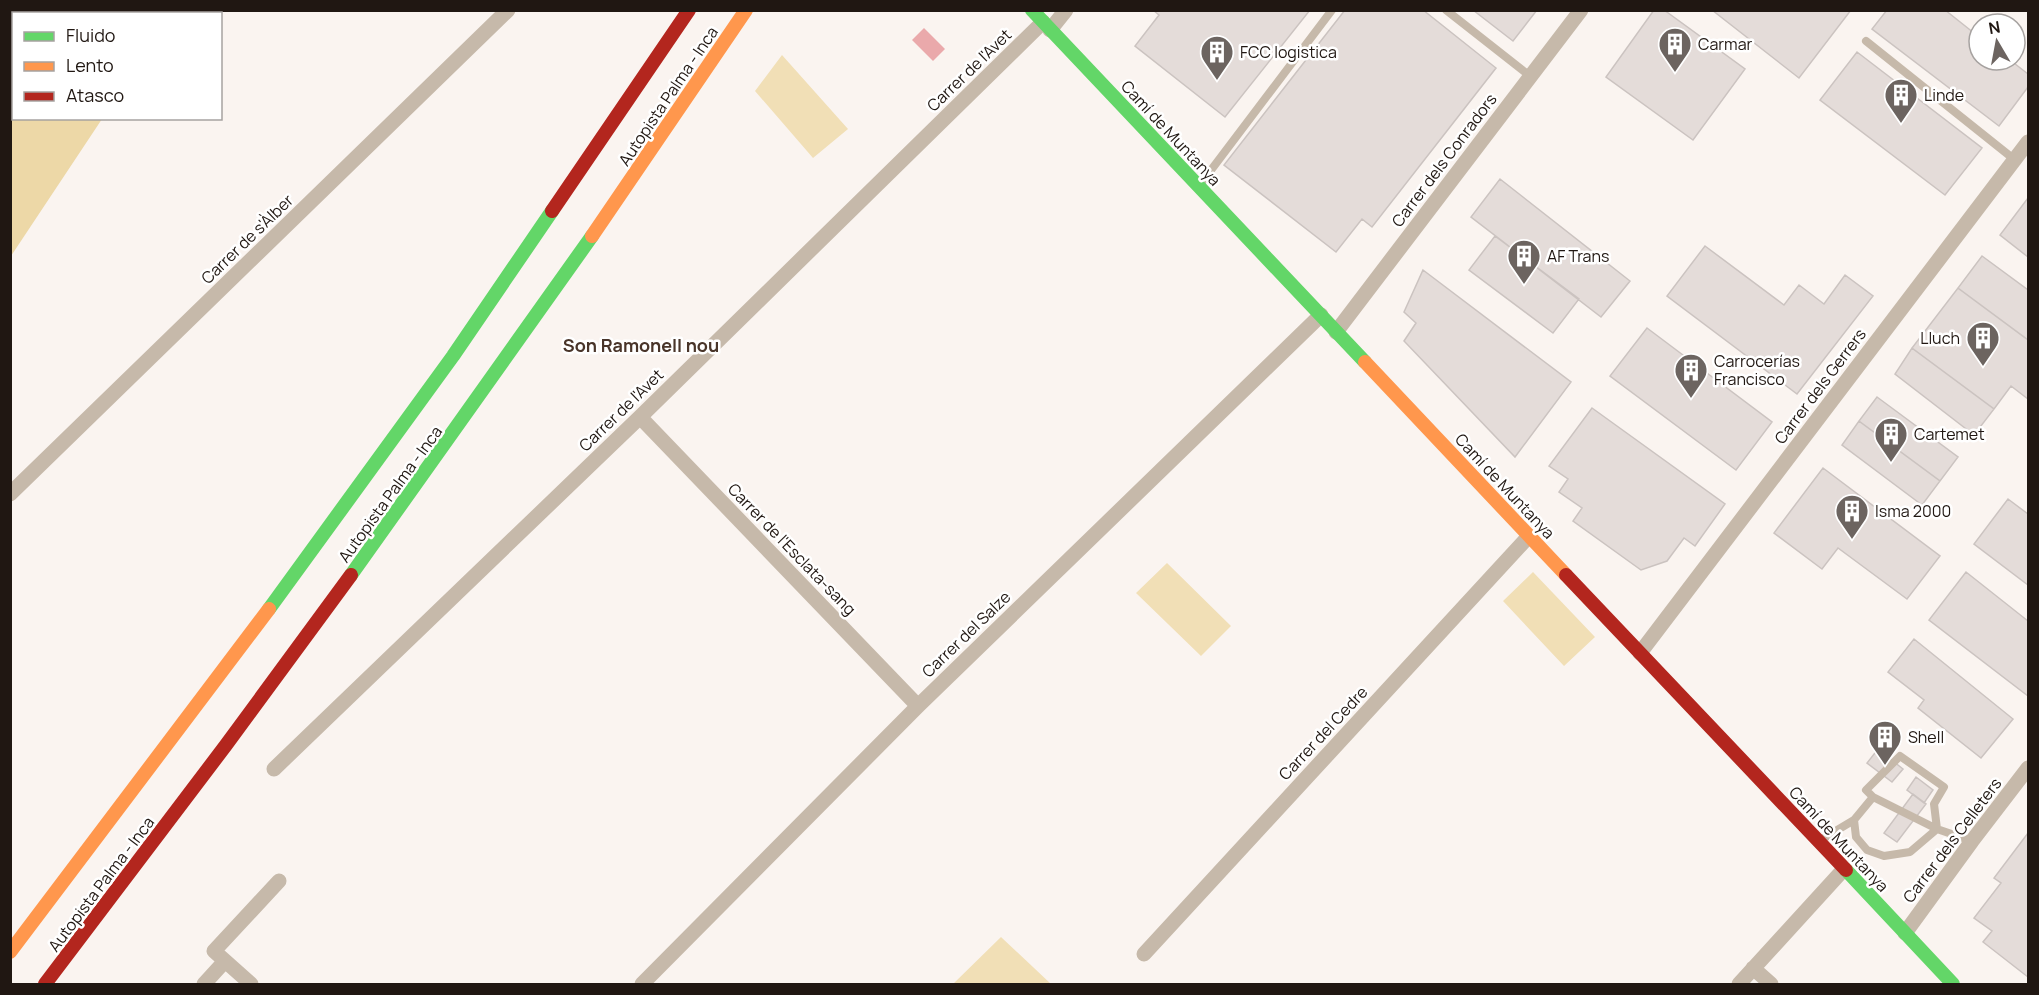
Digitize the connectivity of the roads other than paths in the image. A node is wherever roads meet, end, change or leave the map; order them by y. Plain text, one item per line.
1 (508, 10) edge
2 (690, 10) edge
3 (746, 10) edge
4 (1032, 10) edge
5 (1066, 10) edge
6 (1332, 10) edge
7 (1446, 10) edge
8 (1581, 10) edge
9 (1047, 26) junction
10 (1866, 41) dead end
11 (1530, 76) junction
12 (2028, 141) edge
13 (2015, 160) junction
14 (1198, 186) junction
15 (1321, 315) junction
16 (1336, 332) junction
17 (640, 417) junction
18 (10, 494) edge
19 (1529, 536) junction
20 (1640, 653) junction
21 (918, 706) junction
22 (2028, 768) edge
23 (273, 769) dead end
24 (1873, 797) junction
25 (1854, 820) junction
26 (1937, 829) junction
27 (1818, 841) junction
28 (1972, 841) junction
29 (1844, 869) junction
30 (279, 880) dead end
31 (1905, 933) junction
32 (10, 952) edge
33 (1144, 954) dead end
34 (225, 961) junction
35 (1754, 968) junction
36 (45, 984) edge
37 (204, 984) edge
38 (252, 984) edge
39 (642, 984) edge
40 (1739, 984) edge
41 (1771, 984) edge
42 (1953, 984) edge

1 - 18 street, Carrer de s'Àlber
2 - 32 main road, Autopista Palma - Inca
3 - 36 main road, Autopista Palma - Inca
4 - 9 main road, Camí de Muntanya
5 - 9 street, Carrer de l'Avet
6 - 14 lane
7 - 11 lane
8 - 11 street, Carrer dels Conradors
9 - 14 main road, Camí de Muntanya
9 - 17 street, Carrer de l'Avet
10 - 13 lane
11 - 16 street, Carrer dels Conradors
12 - 13 street, Carrer dels Gerrers
13 - 20 street, Carrer dels Gerrers
14 - 15 main road, Camí de Muntanya
15 - 16 main road, Camí de Muntanya
15 - 21 street, Carrer del Salze
16 - 19 main road, Camí de Muntanya
17 - 21 street, Carrer de l'Esclata-sang
17 - 23 street, Carrer de l'Avet
19 - 20 main road, Camí de Muntanya
19 - 33 street, Carrer del Cedre
20 - 27 main road, Camí de Muntanya
21 - 39 street, Carrer del Salze
22 - 28 street, Carrer dels Celleters
24 - 25 lane
24 - 26 lane
24 - 26 lane
25 - 26 lane
25 - 27 lane
26 - 28 lane
27 - 29 main road, Camí de Muntanya
28 - 31 street, Carrer dels Celleters
29 - 31 main road, Camí de Muntanya
29 - 35 street
30 - 34 street
31 - 42 main road, Camí de Muntanya
34 - 37 street
34 - 38 street
35 - 40 street
35 - 41 street

